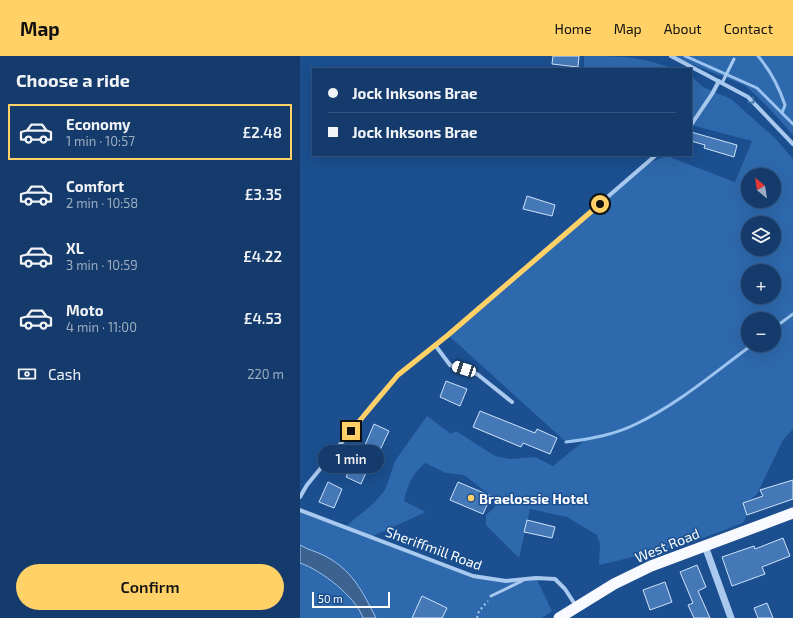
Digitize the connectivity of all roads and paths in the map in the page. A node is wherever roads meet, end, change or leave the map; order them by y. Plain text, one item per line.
1 (671, 56) edge
2 (734, 59) dead end
3 (722, 81) junction
4 (692, 124) edge
5 (793, 144) edge
6 (655, 156) edge
7 (435, 345) junction
8 (512, 402) dead end
9 (300, 496) edge
10 (300, 510) edge
11 (793, 513) edge
12 (704, 546) junction
13 (526, 579) junction
14 (491, 596) joint
15 (576, 606) junction
16 (477, 618) edge
17 (559, 618) edge
18 (730, 618) edge

1 - 3 street
2 - 3 lane
3 - 4 street
3 -> 5 street
6 - 7 street
7 - 8 street
7 - 9 street
10 - 13 street, Sheriffmill Road
11 - 12 highway, West Road
12 - 15 highway, West Road
12 - 18 street
13 - 14 lane
13 - 15 street, Sheriffmill Road
14 - 16 path
15 - 17 highway, West Road

